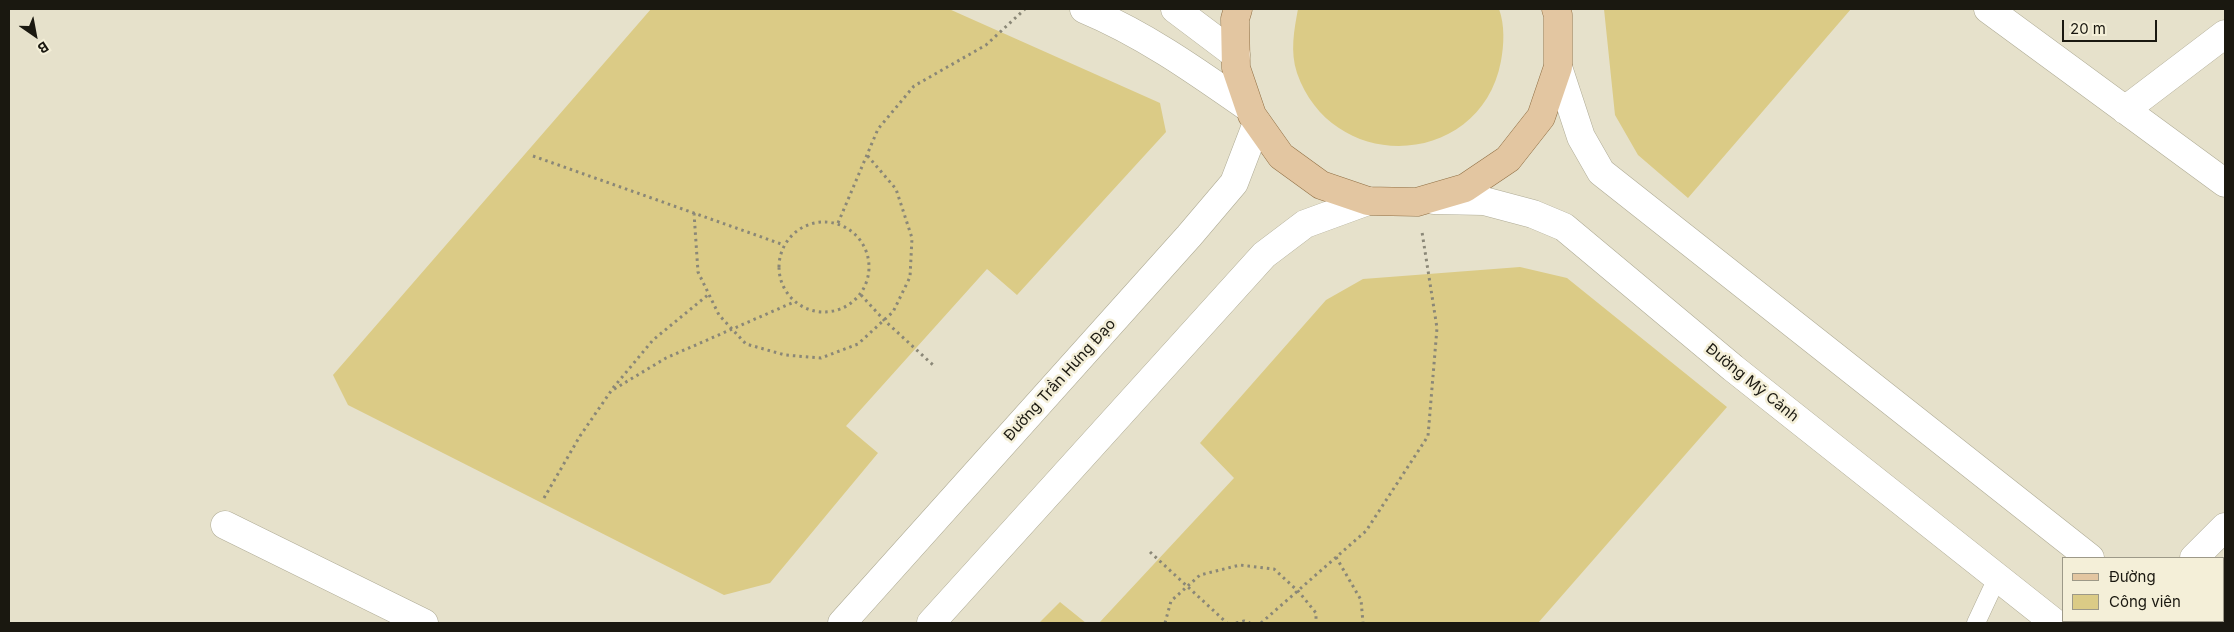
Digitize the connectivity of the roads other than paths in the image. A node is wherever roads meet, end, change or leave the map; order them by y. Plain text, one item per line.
1 (1084, 9) edge
2 (1175, 9) edge
3 (1238, 9) edge
4 (1556, 9) edge
5 (1988, 9) edge
6 (2225, 34) edge
7 (1236, 55) junction
8 (1558, 67) junction
9 (2125, 110) junction
10 (1253, 116) junction
11 (2225, 183) edge
12 (1368, 201) junction
13 (1421, 201) junction
14 (225, 525) dead end
15 (2225, 527) edge
16 (2089, 557) edge
17 (2195, 557) edge
18 (1997, 578) junction
19 (424, 623) edge
20 (842, 623) edge
21 (931, 623) edge
22 (1976, 623) edge
23 (2056, 623) edge

1 - 10 street
2 - 7 street
3 - 7 main road
4 - 8 main road
5 - 9 street
6 - 9 street
7 - 10 main road
8 - 13 main road
8 - 16 street
9 - 11 street
10 - 12 main road
10 - 20 street, Đường Trần Hưng Đạo
12 - 13 main road
12 - 21 street
13 - 18 street, Đường Mỹ Cảnh
14 - 19 street
15 - 17 street
18 - 22 lane
18 - 23 street, Đường Mỹ Cảnh

